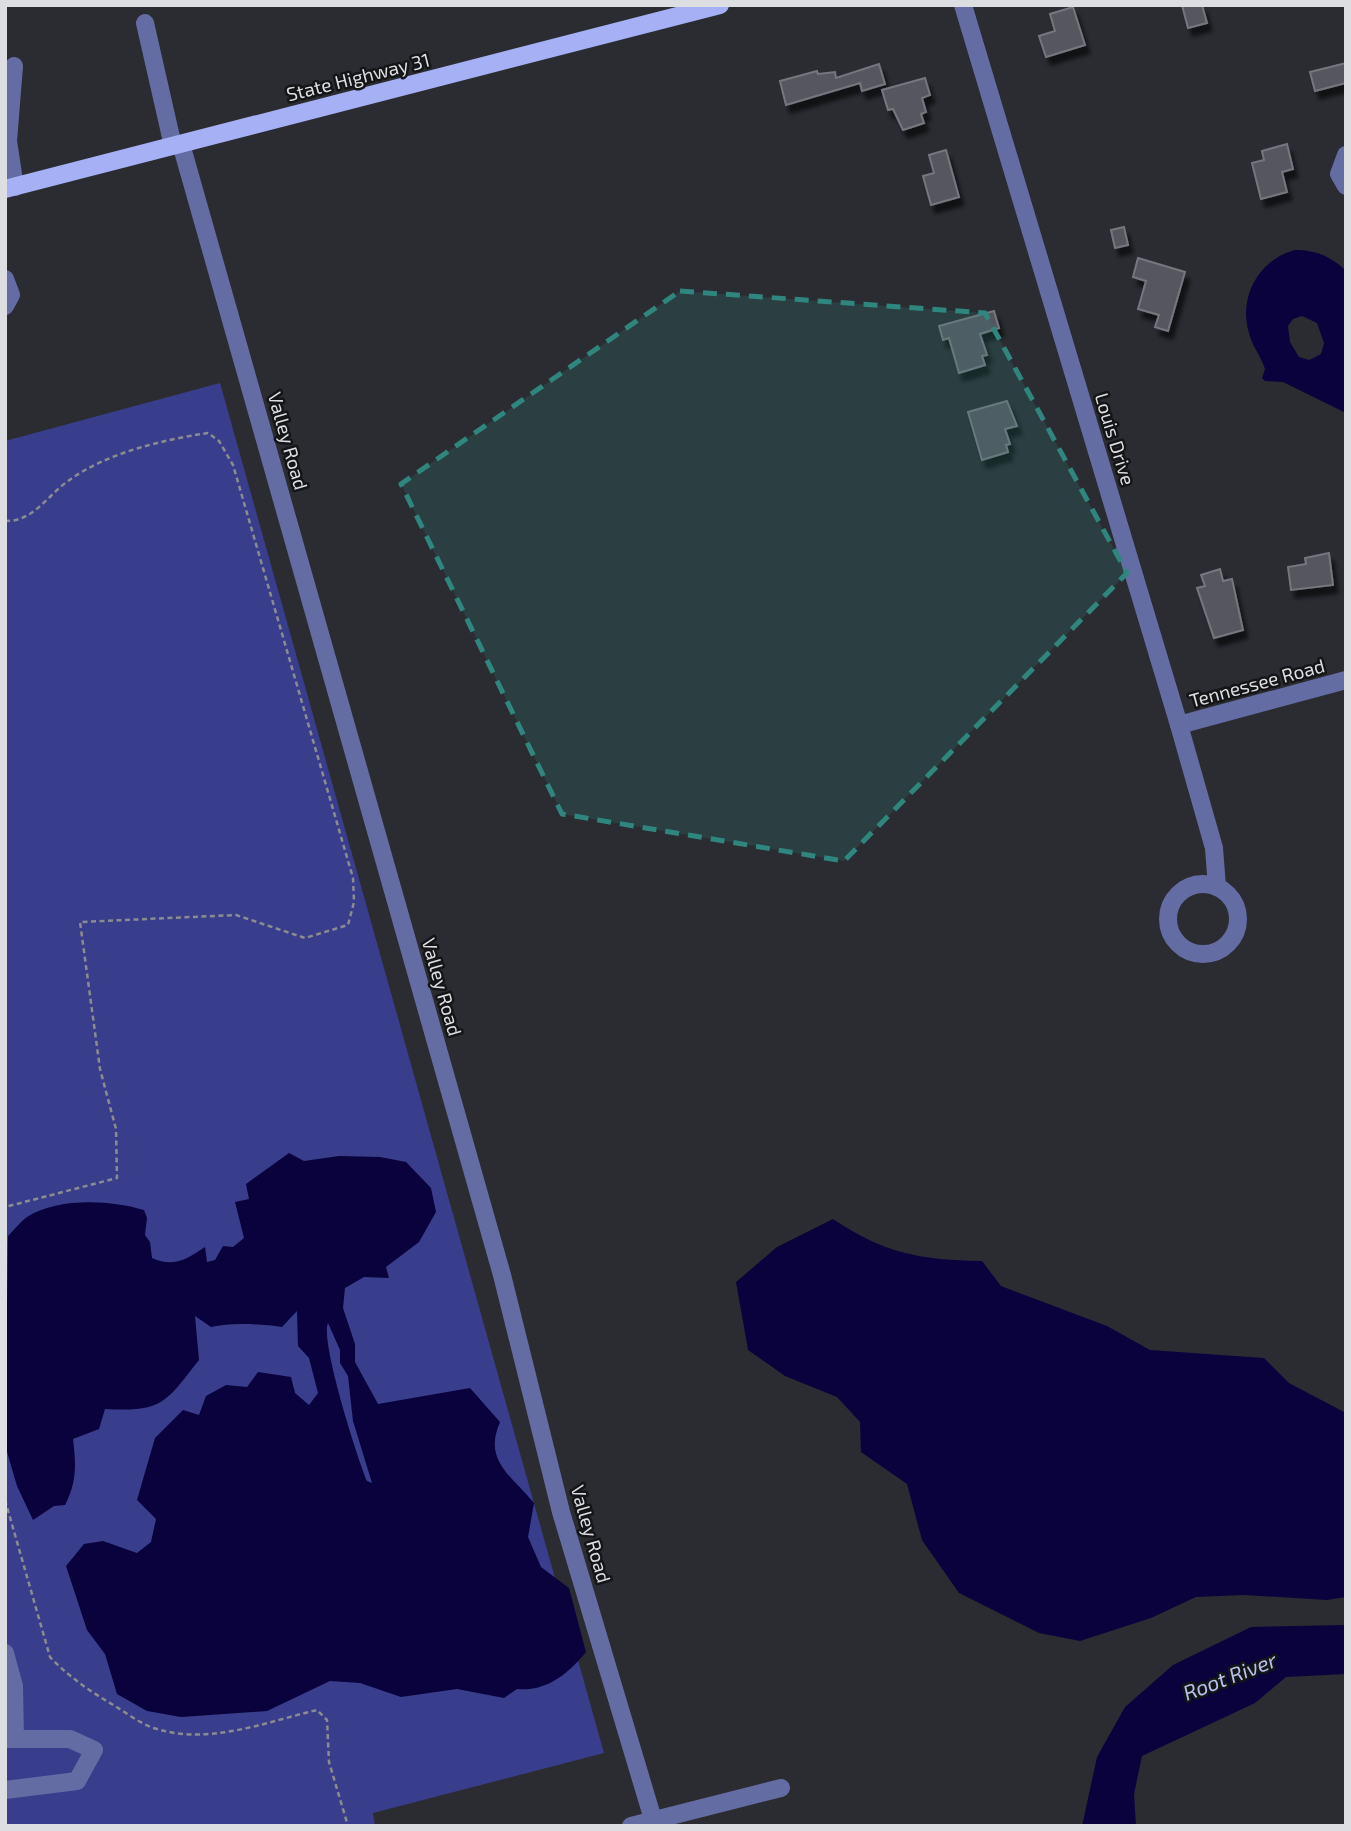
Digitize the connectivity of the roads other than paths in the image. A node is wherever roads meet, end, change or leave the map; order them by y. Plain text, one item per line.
1 (720, 5) edge
2 (963, 5) edge
3 (145, 23) dead end
4 (14, 66) dead end
5 (177, 145) junction
6 (1346, 155) edge
7 (1346, 186) edge
8 (10, 188) edge
9 (5, 279) edge
10 (5, 306) edge
11 (1346, 680) edge
12 (1179, 725) junction
13 (1217, 887) dead end
14 (5, 1653) edge
15 (12, 1733) edge
16 (781, 1787) dead end
17 (5, 1790) edge
18 (654, 1823) edge
19 (631, 1826) edge

1 - 5 main road, State Highway 31
2 - 12 street, Louis Drive
3 - 5 street, Valley Road
4 - 8 street
5 - 8 main road, State Highway 31
5 - 18 street, Valley Road
6 - 7 street
9 - 10 street
11 - 12 street, Tennessee Road
12 - 13 street, Louis Drive
14 - 15 street
15 - 17 street
16 - 18 street
18 - 19 street

